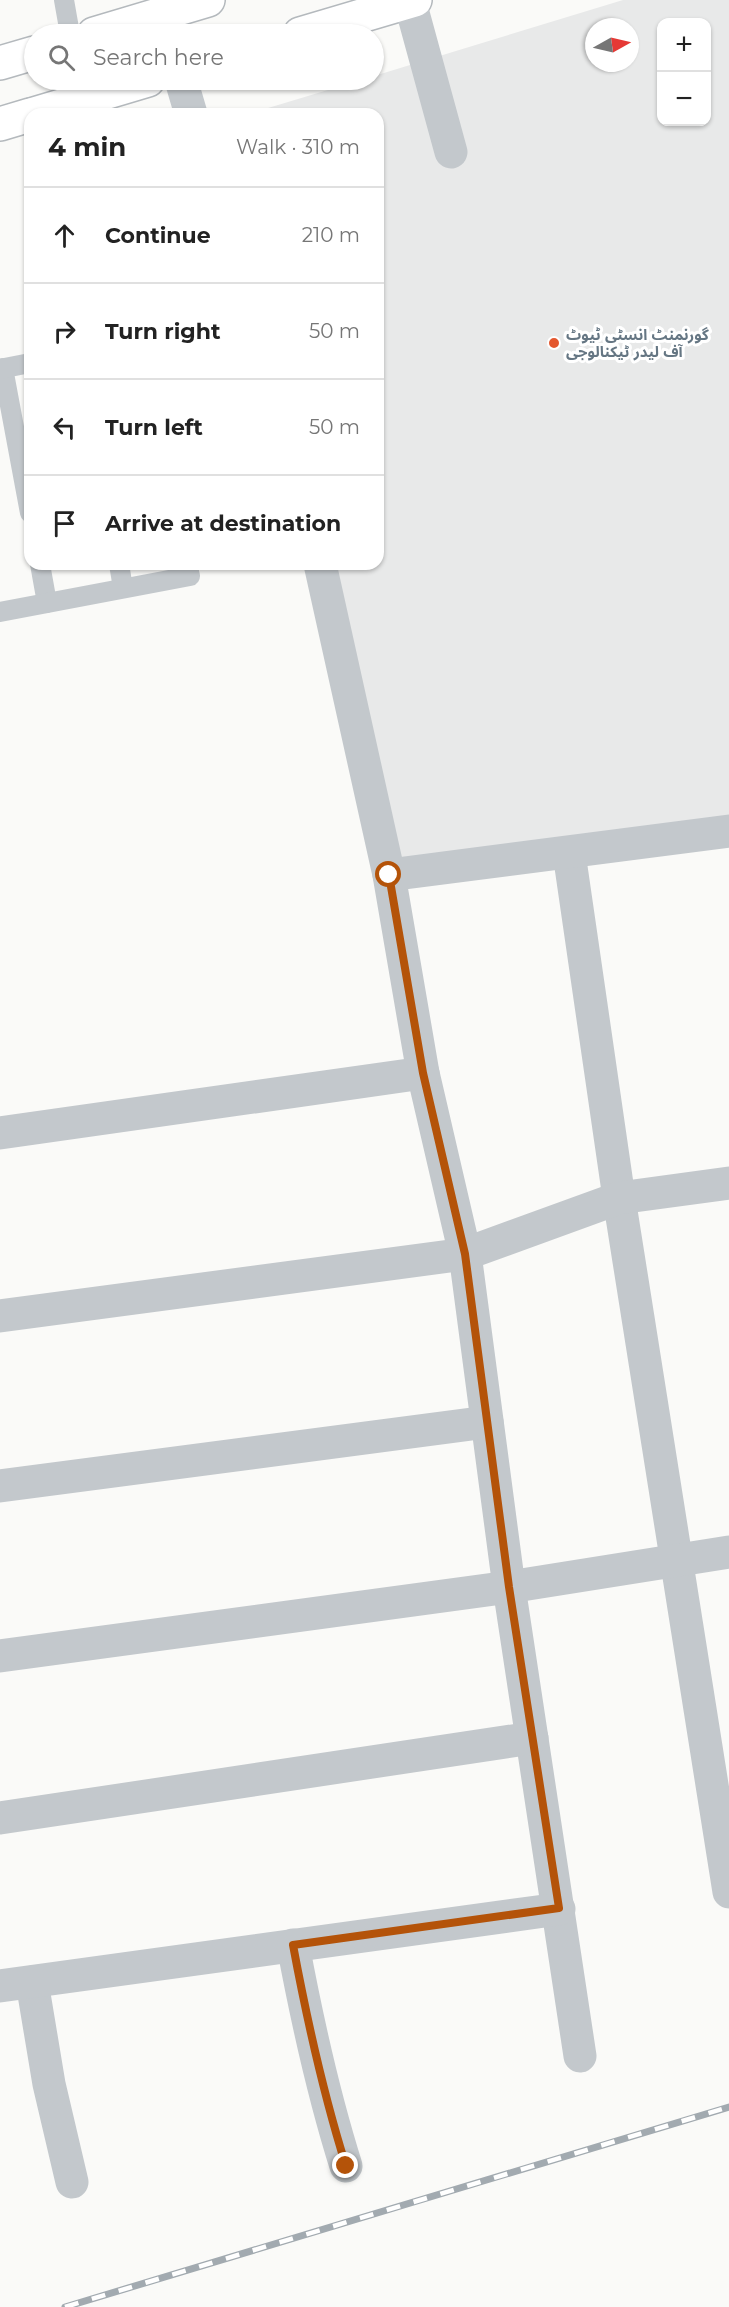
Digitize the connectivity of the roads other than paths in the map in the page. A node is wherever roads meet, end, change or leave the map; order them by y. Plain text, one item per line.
1 (64, 0) edge
2 (208, 0) edge
3 (412, 1) edge
4 (68, 24) edge
5 (128, 24) edge
6 (334, 24) edge
7 (24, 56) edge
8 (0, 63) edge
9 (114, 90) edge
10 (184, 90) edge
11 (54, 108) edge
12 (189, 108) edge
13 (24, 117) edge
14 (0, 124) edge
15 (451, 152) dead end
16 (24, 364) edge
17 (1, 369) edge
18 (24, 483) edge
19 (41, 570) edge
20 (120, 570) edge
21 (188, 570) edge
22 (321, 570) edge
23 (123, 588) junction
24 (47, 603) junction
25 (0, 612) edge
26 (729, 831) edge
27 (569, 853) junction
28 (389, 875) junction
29 (423, 1073) junction
30 (0, 1133) edge
31 (729, 1183) edge
32 (619, 1198) junction
33 (465, 1254) junction
34 (0, 1316) edge
35 (487, 1422) junction
36 (0, 1486) edge
37 (729, 1552) edge
38 (677, 1559) junction
39 (509, 1587) junction
40 (0, 1656) edge
41 (532, 1738) junction
42 (0, 1818) edge
43 (729, 1892) edge
44 (559, 1908) junction
45 (293, 1945) junction
46 (32, 1982) junction
47 (0, 1986) edge
48 (580, 2056) dead end
49 (346, 2166) dead end
50 (72, 2181) dead end

1 - 4 lane
2 - 5 highway
3 - 6 highway
3 - 15 street
7 - 8 highway
9 - 11 highway
10 - 12 street
13 - 14 highway
16 - 17 lane
17 - 18 lane
19 - 24 lane
20 - 23 lane
21 - 23 lane
22 - 28 street
23 - 24 lane
24 - 25 lane
26 - 27 street
27 - 28 street
27 - 32 street
28 - 29 street
29 - 30 street
29 - 33 street
31 - 32 street
32 - 33 street
32 - 38 street
33 - 34 street
33 - 35 street
35 - 36 street
35 - 39 street
37 - 38 street
38 - 39 street
38 - 43 street
39 - 40 street
39 - 41 street
41 - 42 street
41 - 44 street
44 - 45 street
44 - 48 street
45 - 46 street
45 - 49 street
46 - 47 street
46 - 50 street

